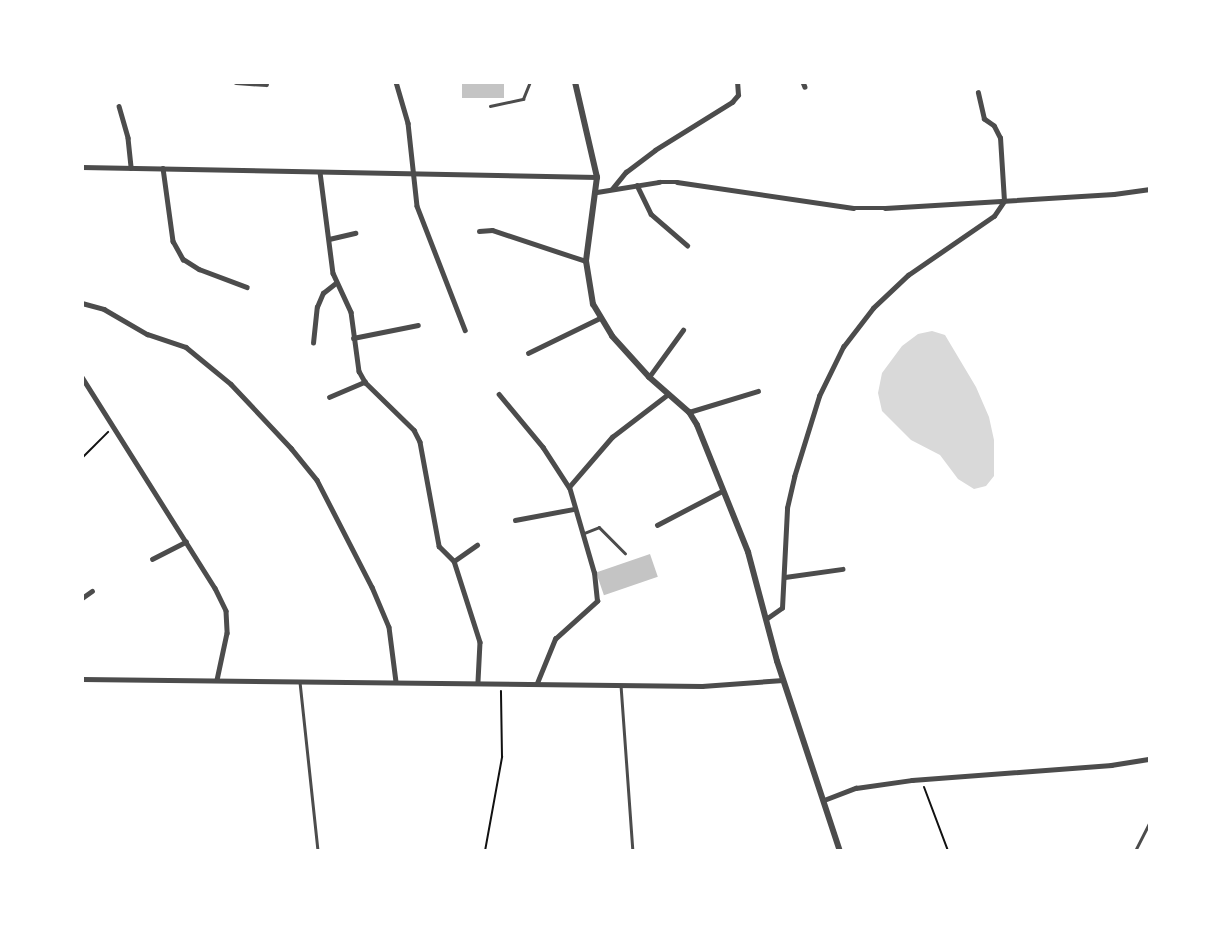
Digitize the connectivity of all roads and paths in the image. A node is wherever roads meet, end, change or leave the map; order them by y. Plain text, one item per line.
1 (236, 82) edge
2 (396, 82) edge
3 (530, 82) edge
4 (575, 82) edge
5 (737, 82) edge
6 (266, 84) edge
7 (978, 93) dead end
8 (119, 106) dead end
9 (490, 107) dead end
10 (82, 167) edge
11 (131, 168) junction
12 (163, 168) junction
13 (320, 172) junction
14 (411, 174) junction
15 (597, 177) junction
16 (637, 185) junction
17 (1150, 189) edge
18 (611, 190) junction
19 (597, 192) junction
20 (1004, 201) junction
21 (479, 231) dead end
22 (355, 233) dead end
23 (329, 239) junction
24 (687, 245) dead end
25 (586, 261) junction
26 (336, 283) junction
27 (247, 287) dead end
28 (82, 303) edge
29 (600, 318) junction
30 (418, 325) dead end
31 (465, 330) dead end
32 (683, 330) dead end
33 (353, 338) junction
34 (313, 343) dead end
35 (528, 353) dead end
36 (82, 377) edge
37 (649, 377) junction
38 (365, 382) junction
39 (758, 391) dead end
40 (499, 394) dead end
41 (667, 395) junction
42 (329, 397) dead end
43 (688, 412) junction
44 (114, 426) junction
45 (82, 458) edge
46 (569, 487) junction
47 (722, 491) junction
48 (574, 509) junction
49 (515, 520) dead end
50 (657, 525) dead end
51 (583, 534) junction
52 (187, 542) junction
53 (477, 545) dead end
54 (625, 553) dead end
55 (152, 559) dead end
56 (454, 561) junction
57 (842, 569) dead end
58 (785, 577) junction
59 (92, 591) dead end
60 (82, 598) edge
61 (766, 619) junction
62 (82, 679) edge
63 (217, 680) junction
64 (784, 680) junction
65 (300, 682) junction
66 (396, 682) junction
67 (478, 682) junction
68 (501, 683) junction
69 (537, 683) junction
70 (621, 685) junction
71 (1150, 759) edge
72 (921, 779) junction
73 (824, 800) junction
74 (1150, 822) edge
75 (318, 851) edge
76 (485, 851) edge
77 (633, 851) edge
78 (840, 851) edge
79 (948, 851) edge
80 (1135, 851) edge

1 - 6 street
2 - 14 street
3 - 9 lane
4 - 15 street
5 - 18 street
7 - 20 street
8 - 11 street
10 - 11 street
11 - 12 street
12 - 13 street
12 - 27 street
13 - 14 street
13 - 23 street
14 - 15 street
14 - 31 street
15 - 19 street
16 - 18 street
16 - 20 street
16 - 24 street
17 - 20 street
18 - 19 street
19 - 25 street
20 - 58 street
21 - 25 street
22 - 23 street
23 - 26 street
25 - 29 street
26 - 33 street
26 - 34 street
28 - 66 street
29 - 35 street
29 - 37 street
30 - 33 street
32 - 37 street
33 - 38 street
36 - 44 street
37 - 41 street
38 - 42 street
38 - 56 street
39 - 43 street
40 - 46 street
41 - 43 street
41 - 46 street
43 - 47 street
44 - 45 path
44 - 52 street
46 - 48 street
47 - 50 street
47 - 61 street
48 - 49 street
48 - 51 street
51 - 54 lane
51 - 69 street
52 - 55 street
52 - 63 street
53 - 56 street
56 - 67 street
57 - 58 street
58 - 61 street
59 - 60 street
61 - 64 street
62 - 63 street
63 - 65 street
64 - 70 street
64 - 73 street
65 - 66 street
65 - 75 lane
66 - 67 street
67 - 68 street
68 - 69 street
68 - 76 path
69 - 70 street
70 - 77 lane
71 - 72 street
72 - 73 street
72 - 79 path
73 - 78 street
74 - 80 lane

